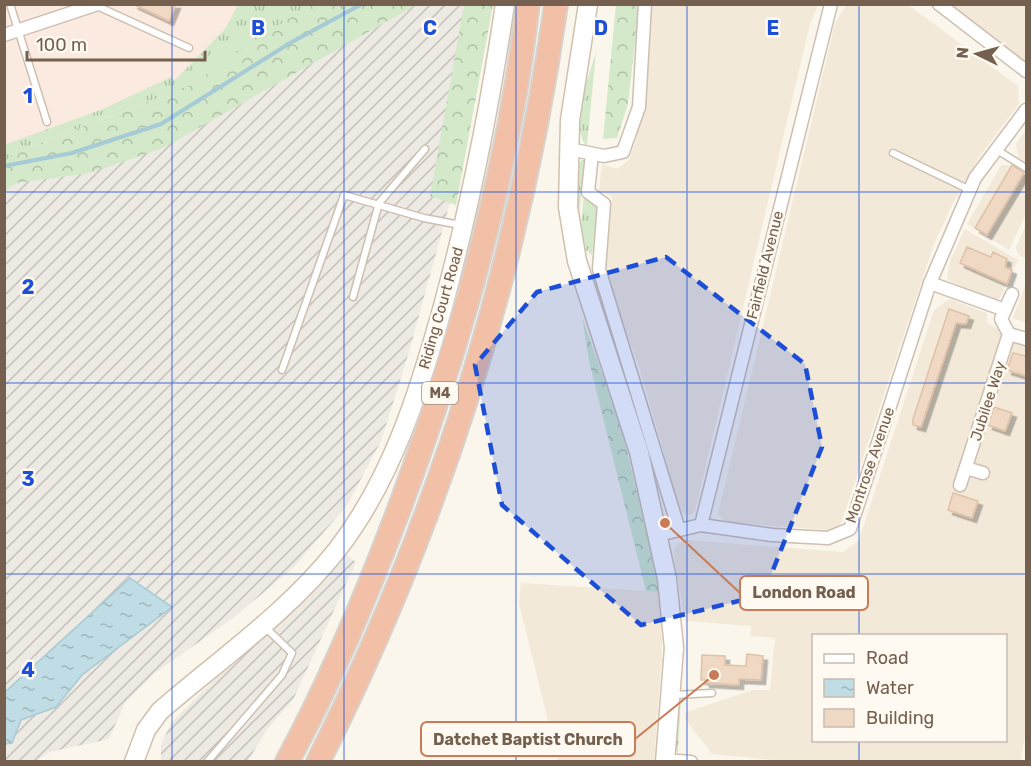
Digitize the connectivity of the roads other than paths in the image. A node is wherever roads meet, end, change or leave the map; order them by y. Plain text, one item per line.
1 (10, 4) edge
2 (505, 4) edge
3 (528, 4) edge
4 (556, 4) edge
5 (588, 4) edge
6 (645, 4) edge
7 (831, 4) edge
8 (939, 4) edge
9 (97, 5) edge
10 (17, 31) junction
11 (4, 35) edge
12 (189, 48) dead end
13 (1026, 71) edge
14 (1026, 110) edge
15 (47, 122) dead end
16 (425, 149) dead end
17 (569, 149) junction
18 (997, 150) junction
19 (893, 153) dead end
20 (592, 154) junction
21 (1026, 168) edge
22 (970, 190) junction
23 (379, 203) junction
24 (464, 226) junction
25 (930, 283) junction
26 (1012, 294) dead end
27 (353, 297) dead end
28 (1003, 315) junction
29 (1010, 334) junction
30 (1026, 339) edge
31 (282, 370) dead end
32 (966, 468) junction
33 (983, 473) dead end
34 (960, 486) dead end
35 (701, 525) junction
36 (679, 530) junction
37 (658, 536) junction
38 (263, 625) junction
39 (712, 693) dead end
40 (670, 695) junction
41 (665, 761) edge
42 (134, 762) edge
43 (207, 762) edge
44 (287, 762) edge
45 (318, 762) edge
46 (691, 762) edge

1 - 10 lane
2 - 24 street, Riding Court Road
3 - 44 highway, M4
4 - 45 highway, M4
5 - 17 street
6 - 20 street
7 - 35 street, Fairfield Avenue
8 - 13 street
9 - 10 street
9 - 12 lane
10 - 11 street
10 - 15 lane
14 - 18 street, Montrose Avenue
16 - 23 lane
17 - 20 street
17 - 37 street
18 - 21 lane
18 - 22 street, Montrose Avenue
19 - 22 lane
20 - 36 street
22 - 25 street, Montrose Avenue
23 - 24 lane
23 - 27 lane
23 - 31 lane
24 - 38 street, Riding Court Road
25 - 28 street
25 - 35 street, Montrose Avenue
26 - 28 street
28 - 29 street
29 - 30 street
29 - 32 street, Jubilee Way
32 - 33 street
32 - 34 street, Jubilee Way
35 - 36 street, Montrose Avenue
36 - 37 street, Montrose Avenue
37 - 40 street
38 - 42 street, Riding Court Road
38 - 43 lane
39 - 40 lane
40 - 41 street
41 - 46 street

